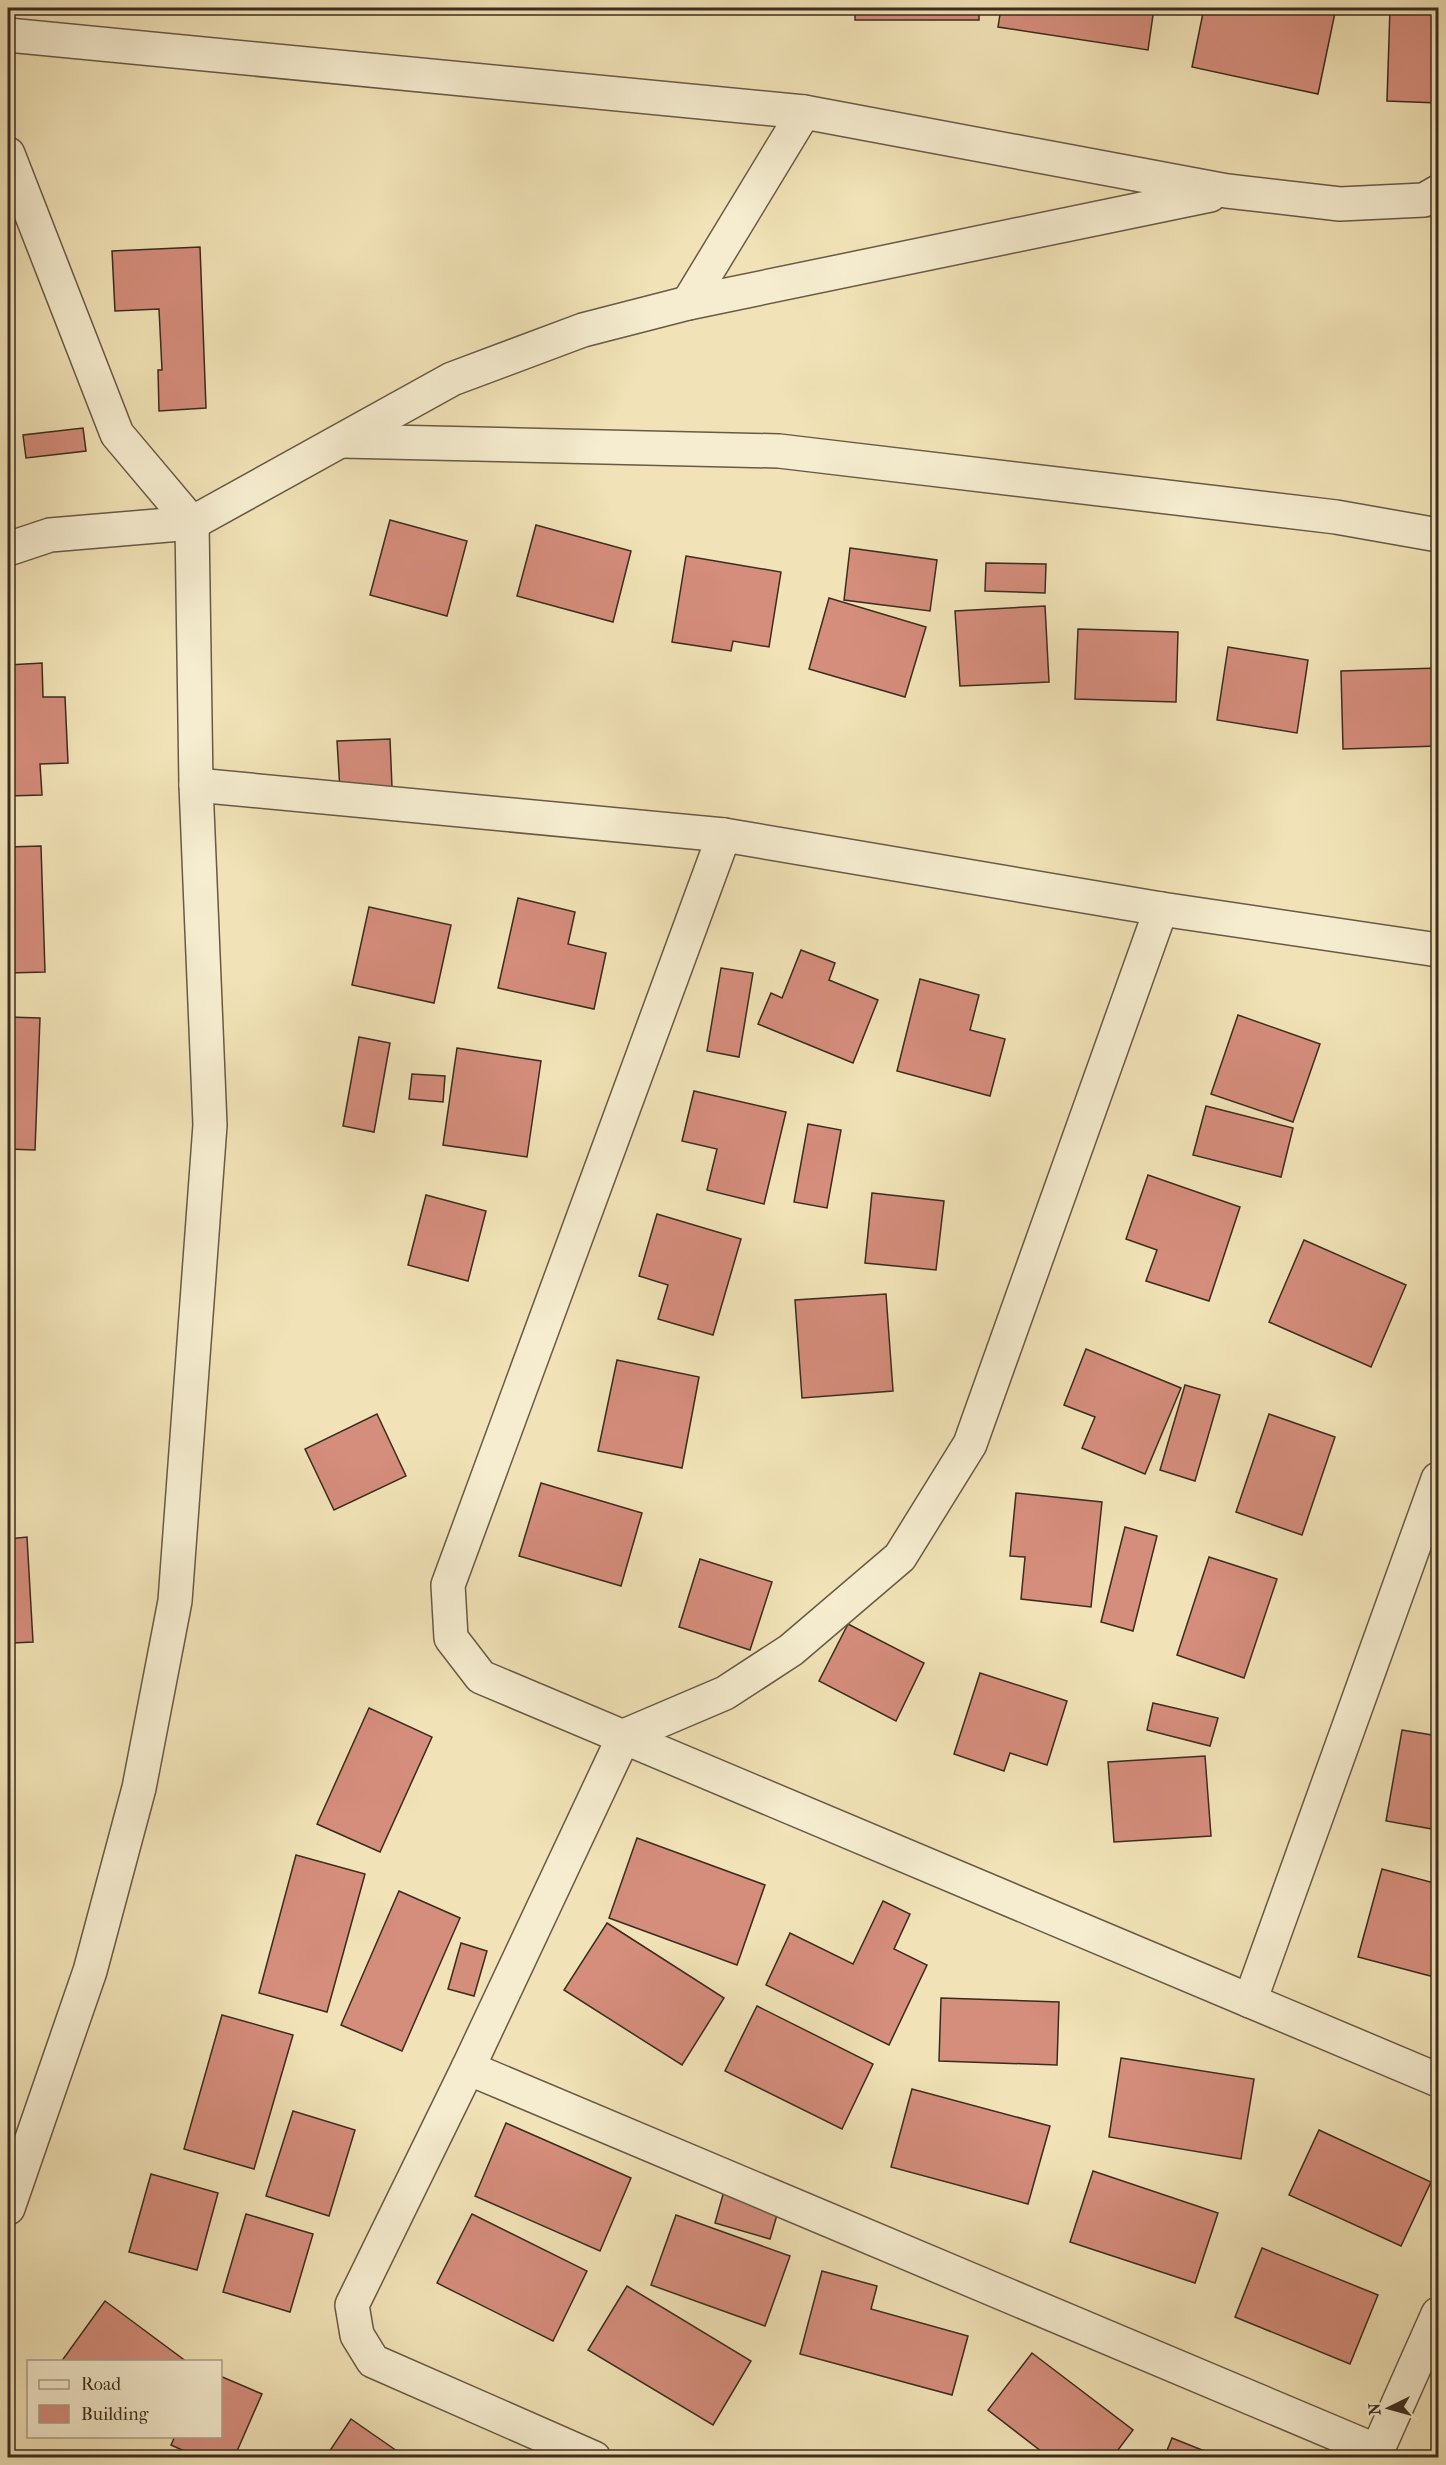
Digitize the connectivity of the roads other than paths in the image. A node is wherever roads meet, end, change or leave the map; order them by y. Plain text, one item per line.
1 (8, 34) edge
2 (804, 112) junction
3 (8, 154) edge
4 (1227, 191) junction
5 (1438, 192) edge
6 (688, 303) junction
7 (340, 441) junction
8 (192, 523) junction
9 (1438, 535) edge
10 (8, 549) edge
11 (196, 785) junction
12 (724, 835) junction
13 (1161, 909) junction
14 (1438, 950) edge
15 (1438, 1479) edge
16 (624, 1736) junction
17 (1250, 2001) junction
18 (468, 2068) junction
19 (1438, 2080) edge
20 (8, 2208) edge
21 (1438, 2314) edge
22 (1375, 2454) edge
23 (594, 2457) edge

1 - 2 street
2 - 4 street
2 - 6 street
3 - 8 street
4 - 5 street
4 - 6 street
6 - 7 street
7 - 8 street
7 - 9 street
8 - 10 street
8 - 11 street
11 - 12 street
11 - 20 street
12 - 13 street
12 - 16 street
13 - 14 street
13 - 16 street
15 - 17 street
16 - 17 street
16 - 18 street
17 - 19 street
18 - 22 street
18 - 23 street
21 - 22 street

